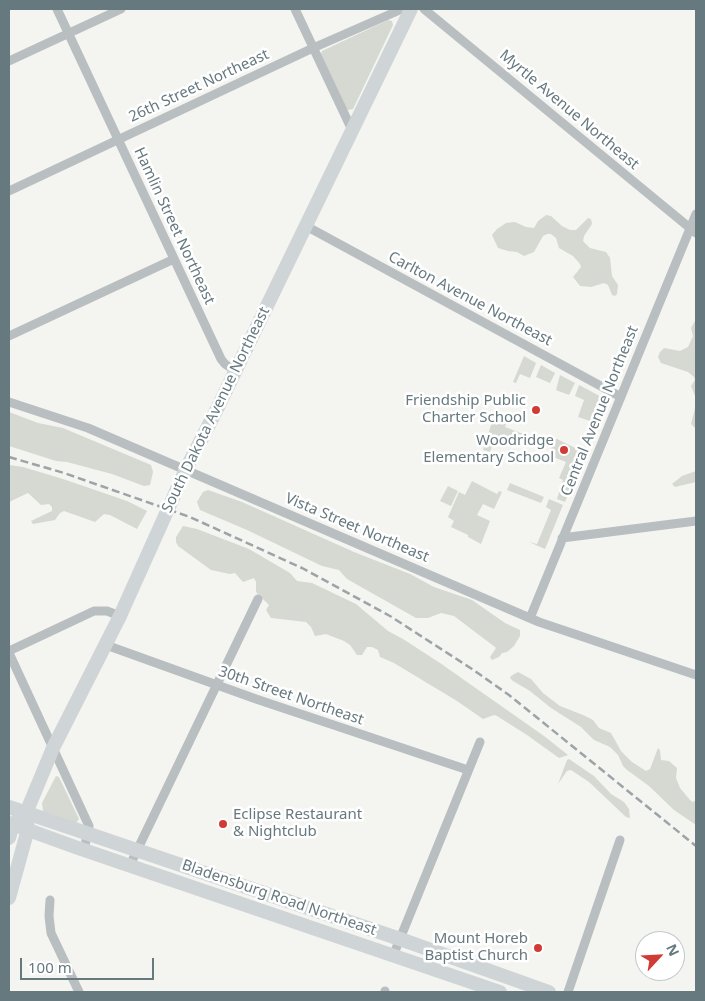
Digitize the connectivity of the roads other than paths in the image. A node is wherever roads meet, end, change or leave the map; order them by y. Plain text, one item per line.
1 (57, 9) edge
2 (121, 9) edge
3 (294, 9) edge
4 (402, 9) edge
5 (411, 9) edge
6 (424, 9) edge
7 (69, 33) junction
8 (313, 48) junction
9 (9, 61) edge
10 (352, 130) junction
11 (119, 139) junction
12 (9, 191) edge
13 (696, 214) edge
14 (306, 226) junction
15 (693, 230) edge
16 (174, 259) junction
17 (9, 336) edge
18 (236, 371) junction
19 (620, 397) junction
20 (9, 402) edge
21 (185, 472) junction
22 (696, 521) edge
23 (562, 538) junction
24 (258, 599) dead end
25 (120, 616) junction
26 (530, 618) junction
27 (106, 645) junction
28 (9, 652) edge
29 (696, 675) edge
30 (216, 686) junction
31 (480, 742) dead end
32 (53, 748) junction
33 (468, 770) junction
34 (9, 807) edge
35 (26, 813) junction
36 (10, 828) edge
37 (28, 830) junction
38 (87, 834) junction
39 (620, 840) dead end
40 (84, 850) junction
41 (137, 850) junction
42 (130, 865) junction
43 (9, 895) edge
44 (50, 900) dead end
45 (400, 939) junction
46 (393, 956) junction
47 (79, 992) edge
48 (500, 992) edge
49 (549, 992) edge
50 (568, 992) edge

1 - 7 street, Hamlin Street Northeast
2 - 7 street
3 - 8 street
4 - 8 street, 26th Street Northeast
5 - 10 main road, South Dakota Avenue Northeast
6 - 15 street, Myrtle Avenue Northeast
7 - 9 street
7 - 11 street, Hamlin Street Northeast
8 - 10 street
8 - 11 street, 26th Street Northeast
10 - 14 main road, South Dakota Avenue Northeast
11 - 12 street, 26th Street Northeast
11 - 16 street, Hamlin Street Northeast
13 - 15 street, Central Avenue Northeast
14 - 18 main road, South Dakota Avenue Northeast
14 - 19 street, Carlton Avenue Northeast
15 - 19 street, Central Avenue Northeast
16 - 17 street
16 - 18 street, Hamlin Street Northeast
18 - 21 main road, South Dakota Avenue Northeast
19 - 23 street, Central Avenue Northeast
20 - 21 street, Vista Street Northeast
21 - 25 main road, South Dakota Avenue Northeast
21 - 26 street, Vista Street Northeast
22 - 23 street
23 - 26 street, Central Avenue Northeast
24 - 30 street
25 - 27 main road, South Dakota Avenue Northeast
25 - 28 street
26 - 29 street, Vista Street Northeast
27 - 30 street, 30th Street Northeast
27 - 32 main road, South Dakota Avenue Northeast
28 - 32 street
30 - 33 street, 30th Street Northeast
30 - 41 street
31 - 33 street
32 - 35 main road, South Dakota Avenue Northeast
32 - 38 street
33 - 45 street
34 - 35 main road, Bladensburg Road Northeast
35 - 36 main road, South Dakota Avenue Northeast
35 - 37 main road, South Dakota Avenue Northeast
35 - 38 main road, Bladensburg Road Northeast
36 - 37 main road, Bladensburg Road Northeast
37 - 40 main road, Bladensburg Road Northeast
37 - 43 main road, South Dakota Avenue Northeast
38 - 40 street
38 - 41 main road, Bladensburg Road Northeast
39 - 50 street
40 - 42 main road, Bladensburg Road Northeast
41 - 42 street
41 - 45 main road, Bladensburg Road Northeast
42 - 46 main road, Bladensburg Road Northeast
44 - 47 street
45 - 46 street
45 - 49 main road, Bladensburg Road Northeast
46 - 48 main road, Bladensburg Road Northeast

